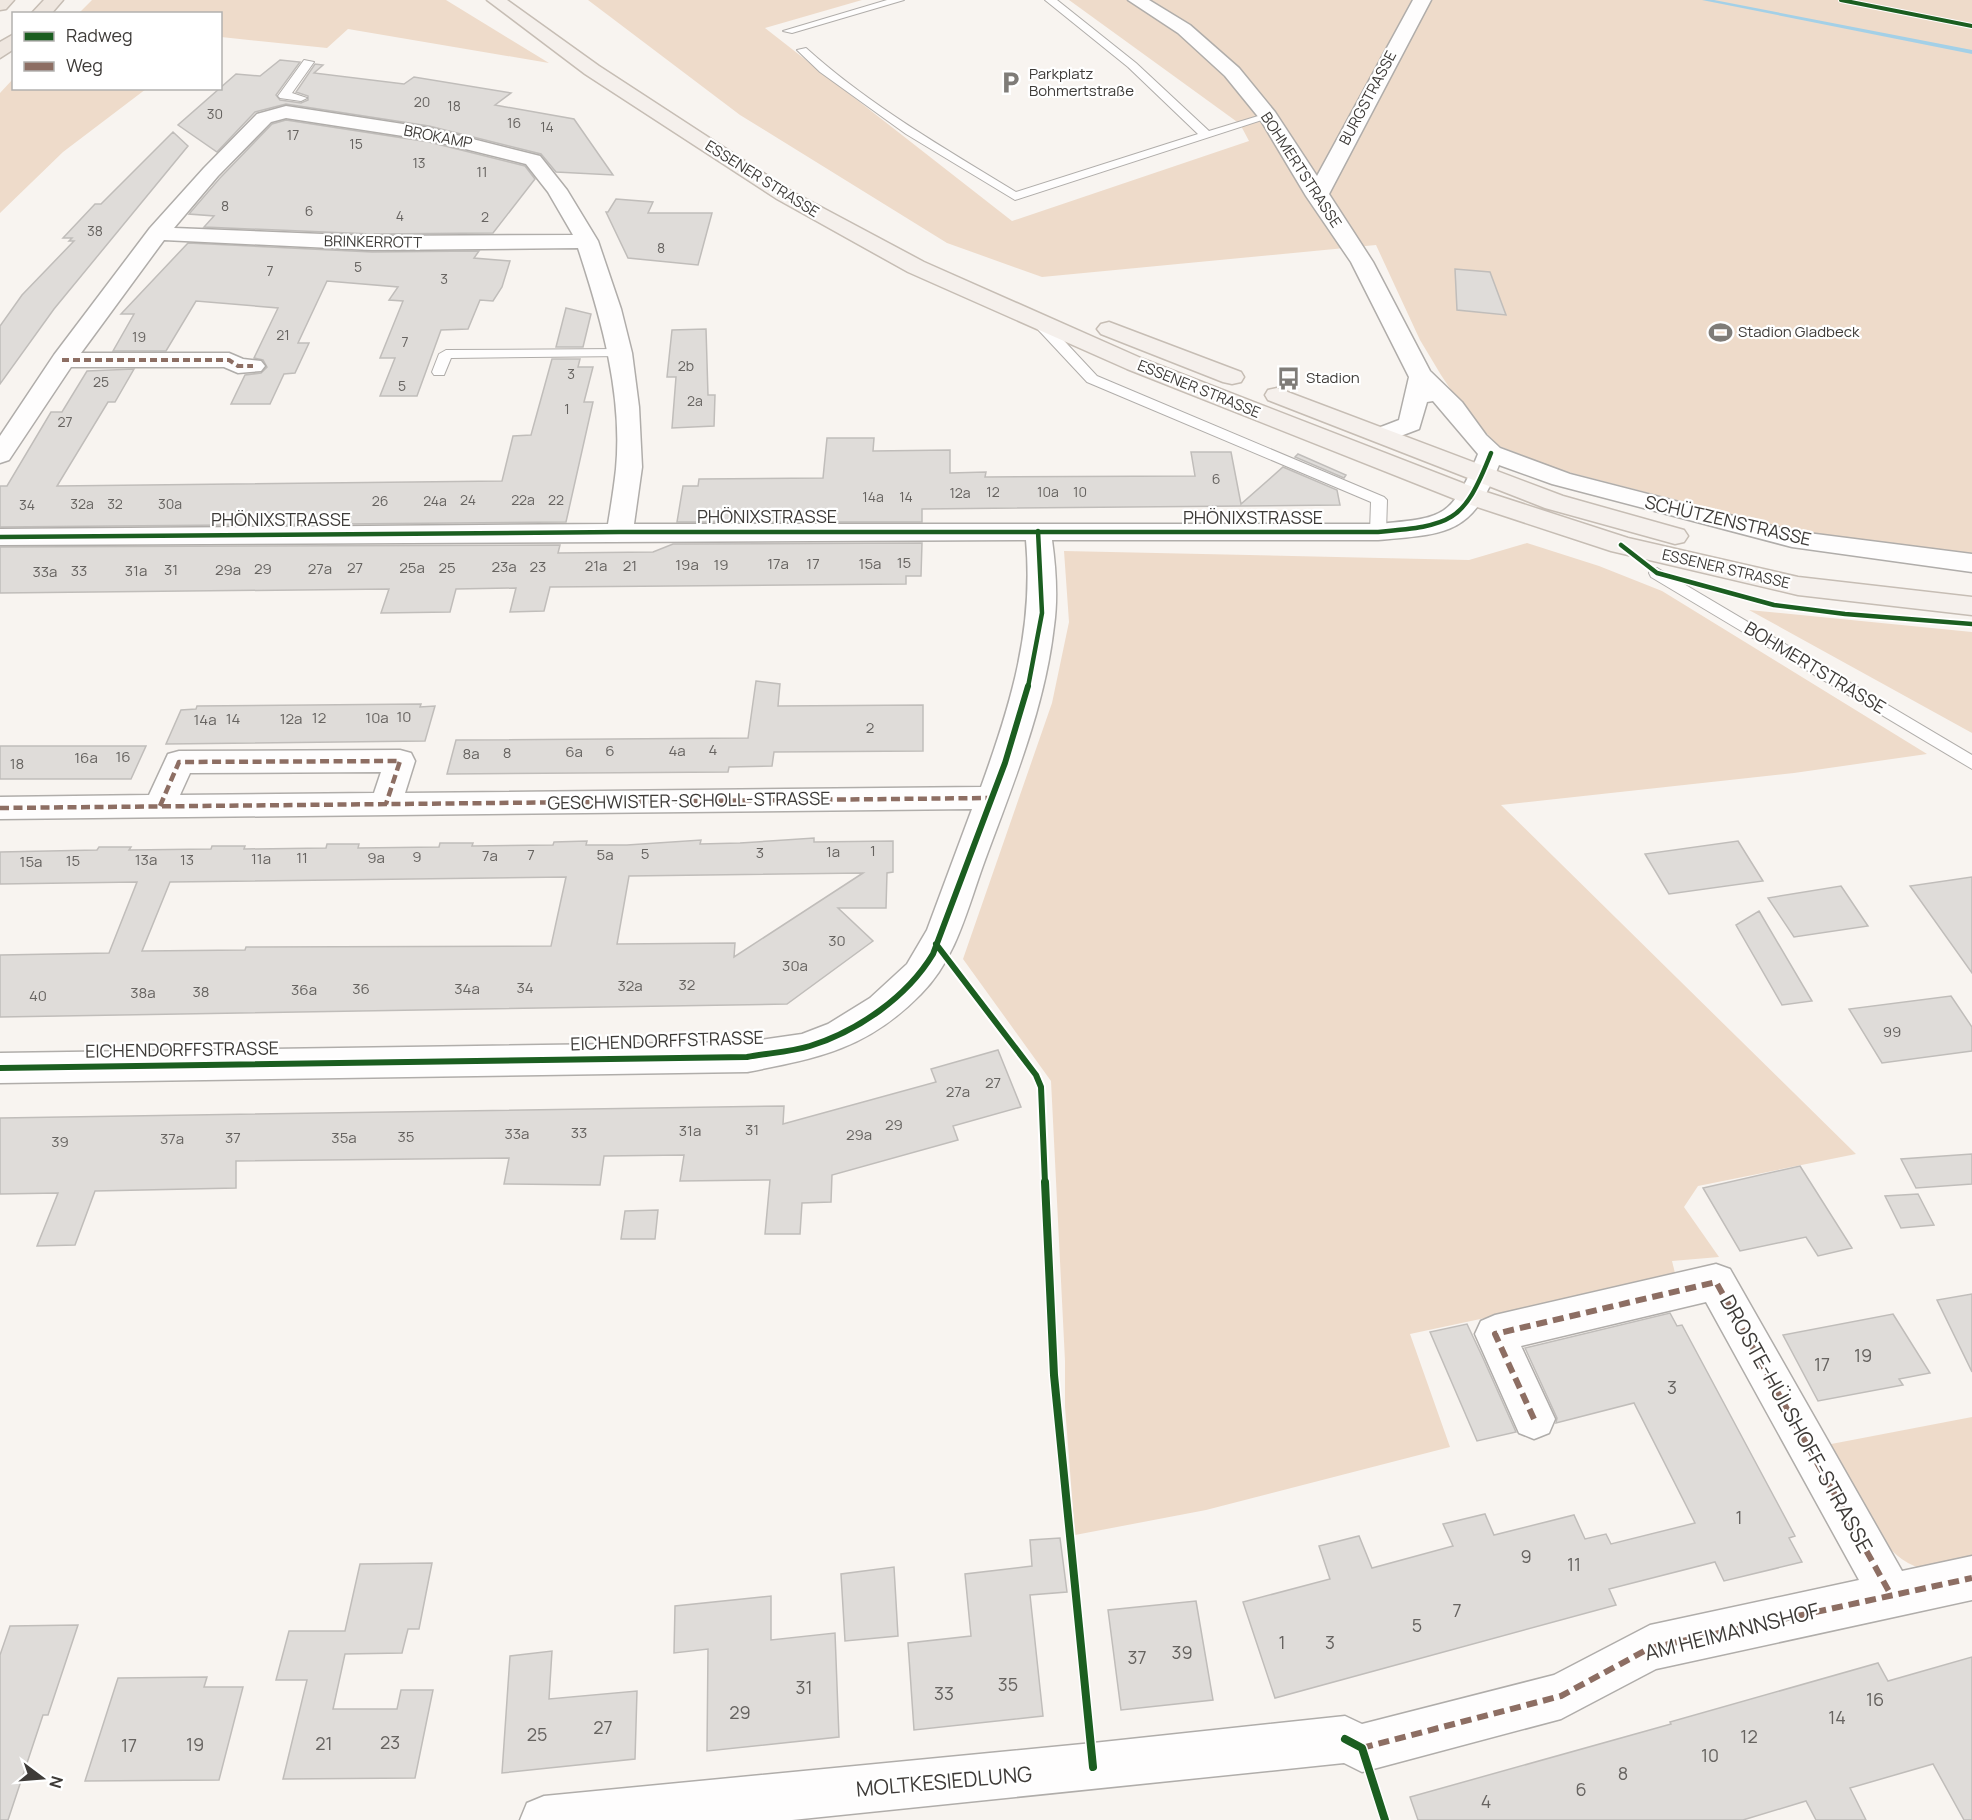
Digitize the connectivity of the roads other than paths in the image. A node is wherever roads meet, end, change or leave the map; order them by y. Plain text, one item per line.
1 (5, 0) edge
2 (54, 0) edge
3 (496, 0) edge
4 (899, 0) edge
5 (1050, 0) edge
6 (1137, 0) edge
7 (1422, 0) edge
8 (0, 5) edge
9 (42, 12) edge
10 (788, 31) dead end
11 (12, 41) edge
12 (802, 50) dead end
13 (0, 52) edge
14 (308, 62) dead end
15 (293, 105) junction
16 (686, 106) dead end
17 (1268, 116) junction
18 (1205, 134) junction
19 (774, 163) dead end
20 (794, 176) dead end
21 (1317, 196) junction
22 (158, 233) junction
23 (587, 241) junction
24 (1035, 318) junction
25 (620, 353) junction
26 (62, 360) junction
27 (253, 366) dead end
28 (439, 372) dead end
29 (1421, 376) junction
30 (1382, 435) junction
31 (0, 455) edge
32 (1482, 475) junction
33 (1038, 531) junction
34 (620, 532) junction
35 (1378, 532) junction
36 (0, 537) edge
37 (1972, 563) edge
38 (1657, 573) dead end
39 (1972, 585) edge
40 (1972, 606) edge
41 (1972, 763) edge
42 (991, 798) junction
43 (386, 804) junction
44 (160, 806) junction
45 (0, 808) edge
46 (0, 1068) edge
47 (1534, 1419) dead end
48 (1972, 1578) edge
49 (1891, 1595) junction
50 (1353, 1743) joint
51 (544, 1820) edge

1 - 8 highway
2 - 9 highway
3 - 24 main road, ESSENER STRASSE
4 - 10 lane
5 - 18 lane
6 - 17 street, BOHMERTSTRASSE
7 - 21 street, BURGSTRASSE
11 - 13 highway
12 - 18 lane
14 - 15 lane
15 - 22 street
15 - 23 street, BROKAMP
16 - 19 main road, ESSENER STRASSE
17 - 18 lane
17 - 21 street, BOHMERTSTRASSE
20 - 30 main road, ESSENER STRASSE
21 - 29 street, BOHMERTSTRASSE
22 - 23 street, BRINKERROTT
22 - 26 street
23 - 25 street, BROKAMP
24 - 32 main road, ESSENER STRASSE
24 - 35 lane
25 - 28 lane
25 - 34 street, BROKAMP
26 - 27 street
26 - 31 street
29 - 30 street
29 - 32 street, BOHMERTSTRASSE
29 - 32 street, BOHMERTSTRASSE
30 - 32 main road, ESSENER STRASSE
32 - 35 street, PHÖNIXSTRASSE
32 - 37 street, SCHÜTZENSTRASSE
32 - 39 main road, ESSENER STRASSE
32 - 40 main road, ESSENER STRASSE
33 - 34 street, PHÖNIXSTRASSE
33 - 35 street, PHÖNIXSTRASSE
33 - 42 street, EICHENDORFFSTRASSE
34 - 36 street, PHÖNIXSTRASSE
38 - 41 lane, BOHMERTSTRASSE
42 - 43 street, GESCHWISTER-SCHOLL-STRASSE
42 - 46 street, EICHENDORFFSTRASSE
43 - 44 street, GESCHWISTER-SCHOLL-STRASSE
43 - 44 street
44 - 45 street, GESCHWISTER-SCHOLL-STRASSE
47 - 49 street, DROSTE-HÜLSHOFF-STRASSE
48 - 49 street, AM HEIMANNSHOF
49 - 50 street, AM HEIMANNSHOF
50 - 51 street, MOLTKESIEDLUNG

